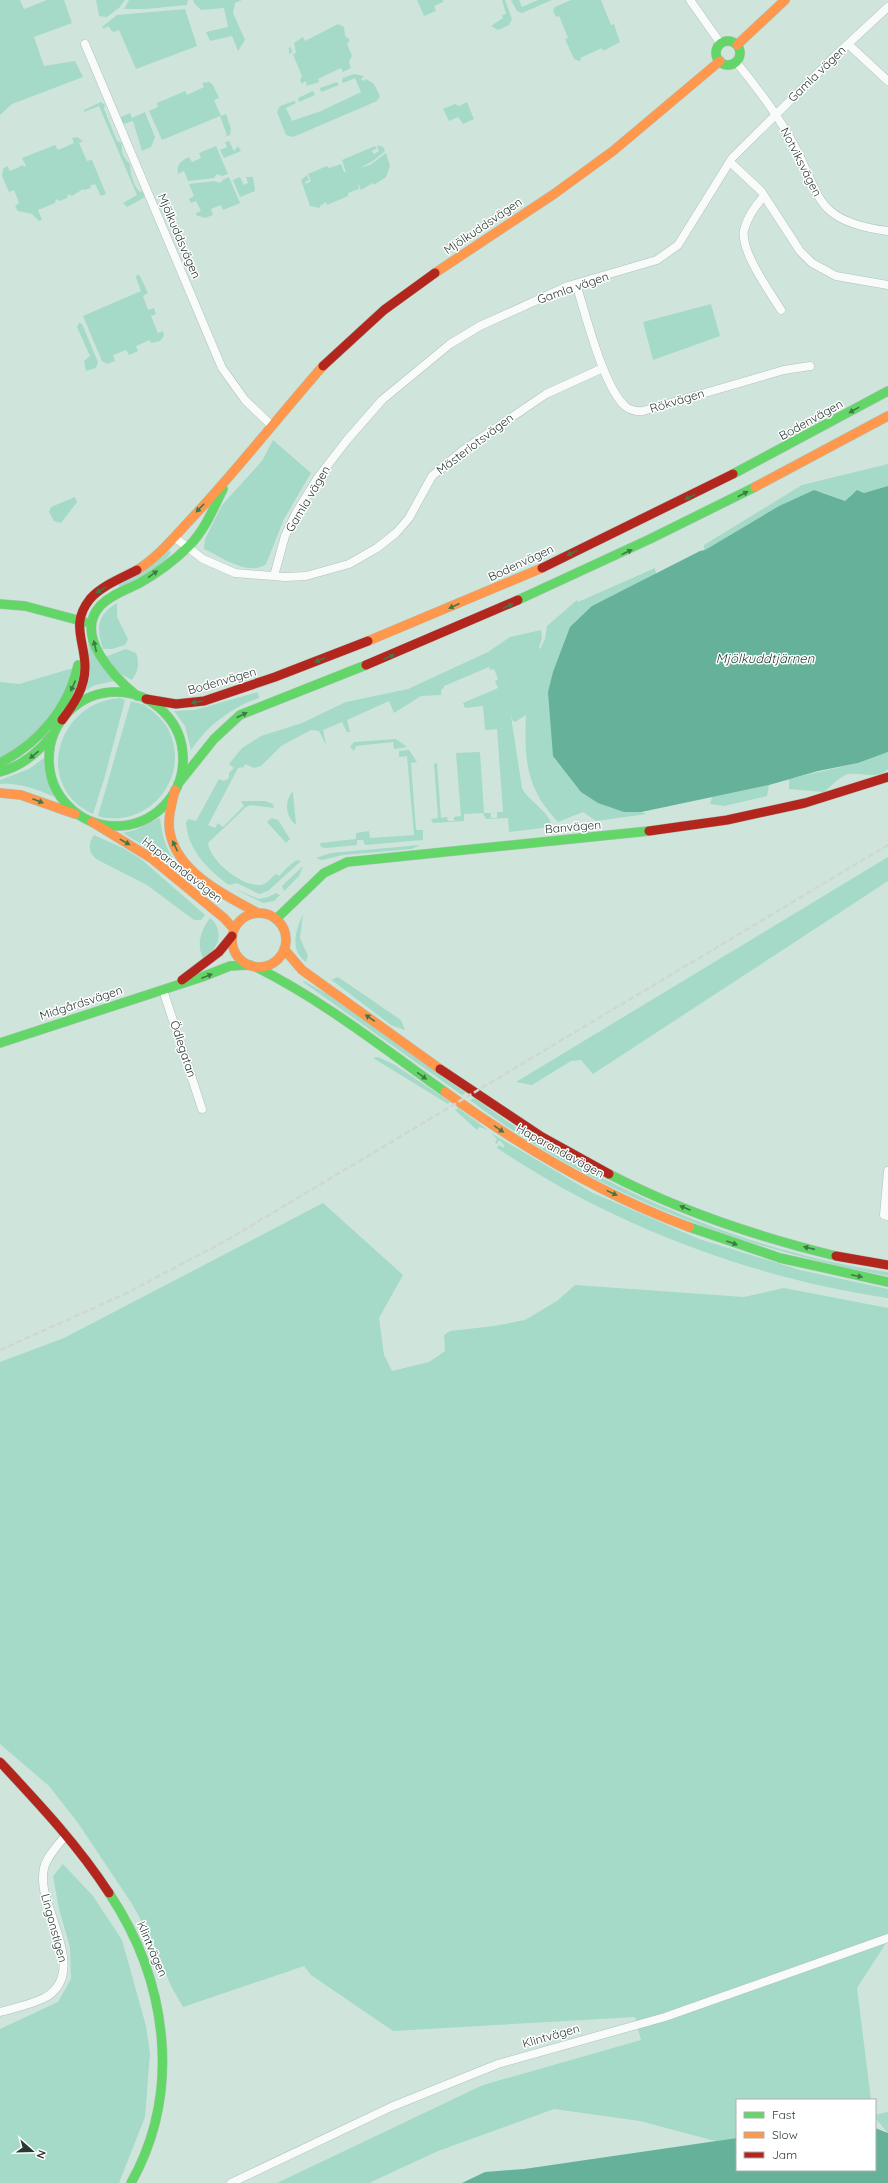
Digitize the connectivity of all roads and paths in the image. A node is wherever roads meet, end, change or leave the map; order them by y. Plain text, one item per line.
1 (690, 0) edge
2 (785, 0) edge
3 (888, 7) edge
4 (85, 44) dead end
5 (721, 44) junction
6 (848, 44) junction
7 (737, 45) junction
8 (720, 61) junction
9 (736, 62) junction
10 (888, 81) edge
11 (775, 114) junction
12 (730, 162) junction
13 (764, 196) junction
14 (888, 231) edge
15 (576, 284) junction
16 (888, 284) edge
17 (781, 310) dead end
18 (810, 366) dead end
19 (603, 368) junction
20 (888, 391) edge
21 (888, 416) edge
22 (271, 425) junction
23 (228, 480) junction
24 (174, 537) junction
25 (187, 548) junction
26 (274, 576) junction
27 (0, 604) edge
28 (79, 621) junction
29 (93, 624) junction
30 (81, 648) junction
31 (141, 698) junction
32 (60, 723) junction
33 (0, 763) edge
34 (0, 772) edge
35 (888, 777) edge
36 (176, 787) junction
37 (0, 793) edge
38 (80, 816) junction
39 (92, 822) junction
40 (258, 913) junction
41 (276, 919) junction
42 (233, 932) junction
43 (284, 949) junction
44 (253, 966) junction
45 (167, 989) junction
46 (0, 1043) edge
47 (202, 1109) dead end
48 (888, 1171) edge
49 (888, 1216) edge
50 (888, 1265) edge
51 (888, 1282) edge
52 (0, 1762) edge
53 (66, 1835) junction
54 (888, 1938) edge
55 (0, 2012) edge
56 (131, 2183) edge
57 (231, 2183) edge

1 - 5 street
2 - 7 main road
3 - 6 street, Gamla vägen
4 - 22 street, Mjölkuddsvägen
5 - 7 main road
5 - 8 main road
6 - 10 street
6 - 11 street, Gamla vägen
7 - 9 main road
8 - 9 main road
8 - 22 main road, Mjölkuddsvägen
9 - 11 street, Notviksvägen
11 - 12 street, Gamla vägen
11 - 14 street, Notviksvägen
12 - 13 street
12 - 15 street, Gamla vägen
13 - 16 street
13 - 17 street
15 - 19 street, Rökvägen
15 - 26 street, Gamla vägen
18 - 19 street, Rökvägen
19 - 26 street, Mästerlotsvägen
20 -> 31 main road, Bodenvägen
36 -> 21 main road
22 - 23 main road, Mjölkuddsvägen
23 -> 24 main road, Mjölkuddsvägen
23 - 25 main road, Mjölkuddsvägen
24 - 25 street, Mästerlotsvägen
24 -> 28 main road, Mjölkuddsvägen
25 - 26 street, Mästerlotsvägen
29 -> 25 main road, Mjölkuddsvägen
27 - 28 main road
28 - 29 main road
28 - 30 main road, Mjölkuddsvägen
31 -> 29 main road, Mjölkuddsvägen
30 - 32 main road, Mjölkuddsvägen
30 -> 33 main road
31 - 32 main road
31 - 36 main road
32 -> 34 main road
32 - 38 main road
35 - 41 main road, Banvägen
36 - 39 main road
40 -> 36 main road, Haparandavägen
37 -> 38 main road
38 - 39 main road
39 -> 42 main road, Haparandavägen
40 - 41 main road
40 - 42 main road
41 - 43 main road
42 - 44 main road
42 - 45 main road, Midgårdsvägen
43 - 44 main road
50 -> 43 main road, Haparandavägen
45 -> 44 main road, Midgårdsvägen
44 -> 51 main road, Haparandavägen
45 - 46 main road, Midgårdsvägen
45 - 47 street, Ödlegatan
48 - 49 street
52 - 53 main road, Klintvägen
53 - 55 street, Lingonstigen
53 - 56 main road, Klintvägen
54 - 57 street, Klintvägen

